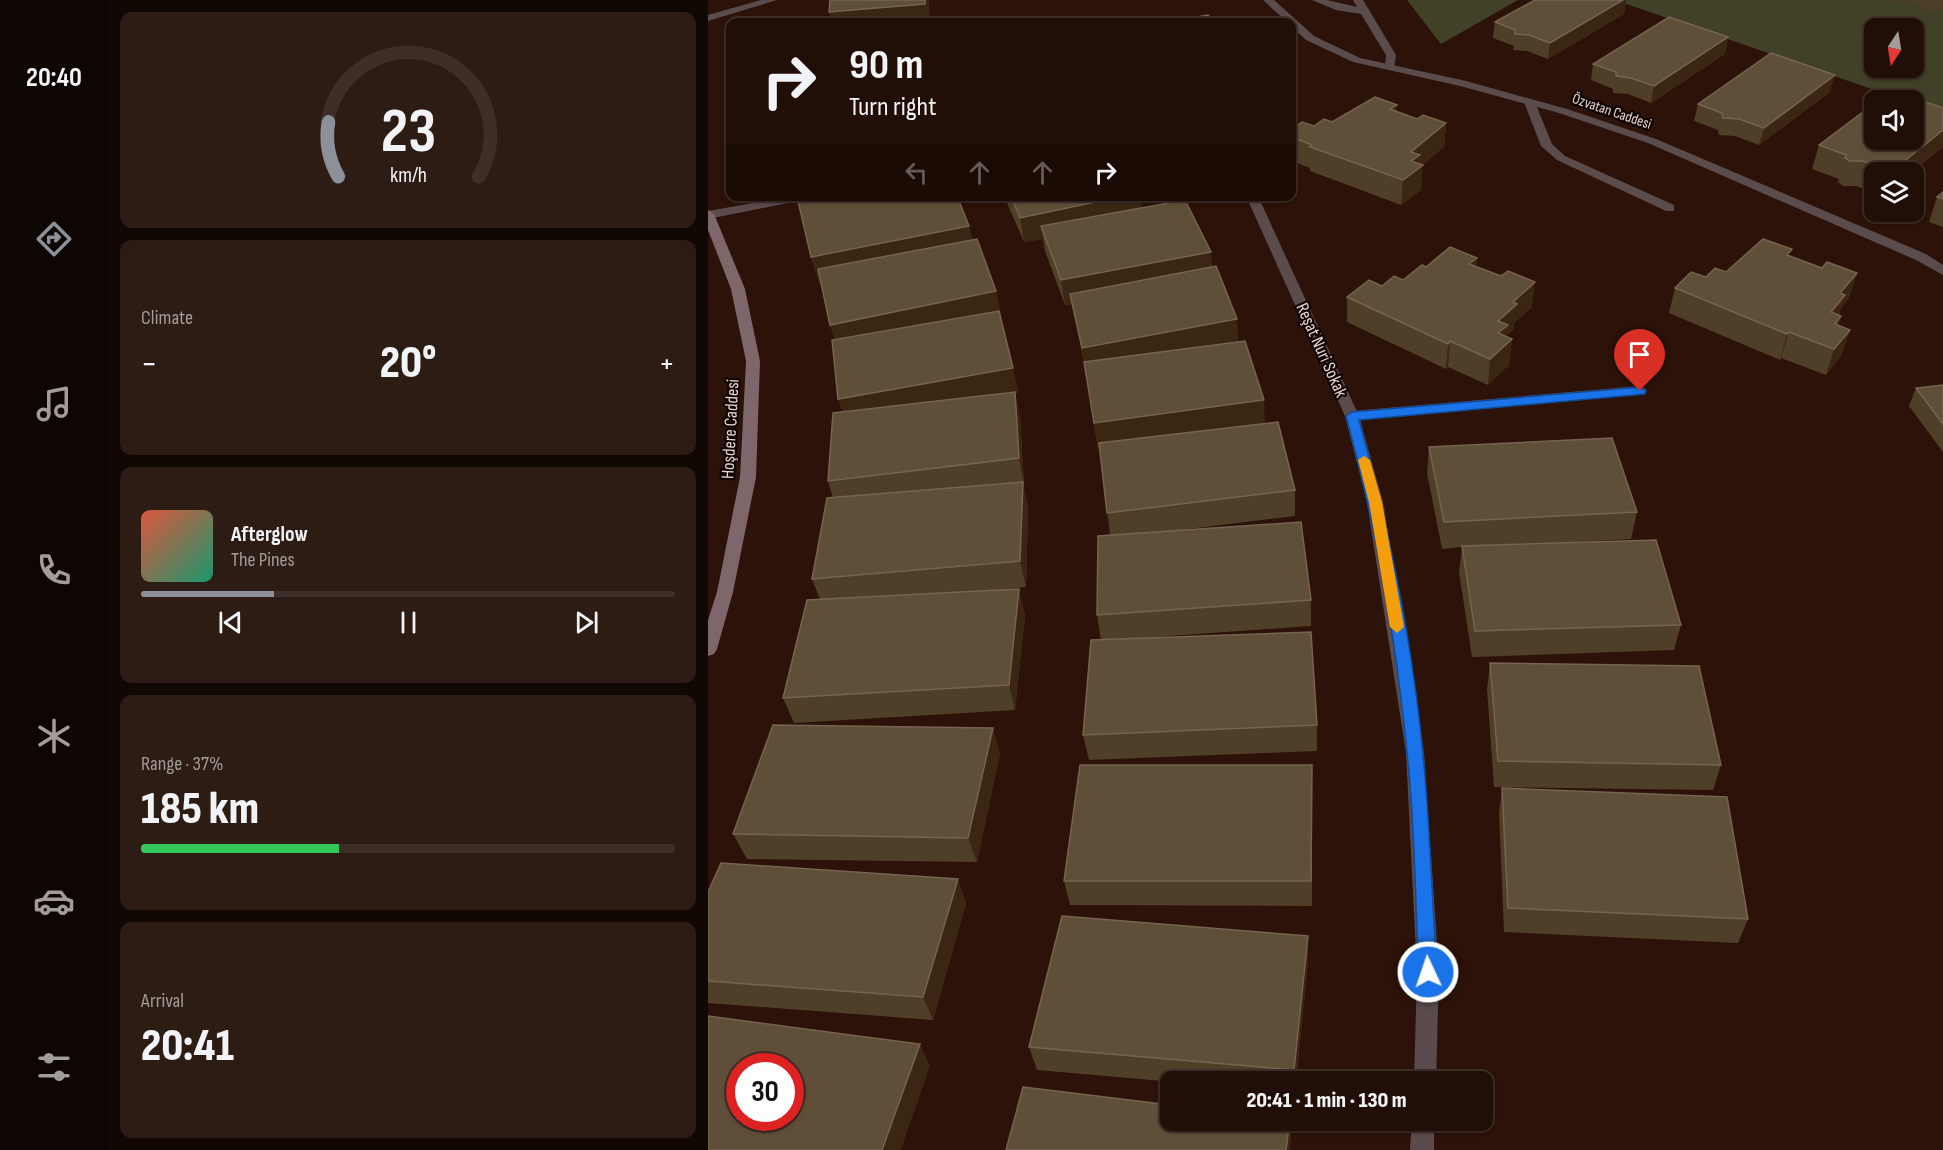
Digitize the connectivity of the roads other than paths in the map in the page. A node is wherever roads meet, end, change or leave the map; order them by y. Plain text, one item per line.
1 (772, 0) edge
2 (1268, 0) edge
3 (1317, 0) edge
4 (1358, 0) edge
5 (1364, 11) junction
6 (708, 18) edge
7 (1288, 18) edge
8 (1296, 25) edge
9 (1390, 67) junction
10 (1530, 102) junction
11 (788, 201) edge
12 (1254, 201) edge
13 (1670, 208) dead end
14 (708, 215) edge
15 (1943, 271) edge
16 (1640, 391) dead end
17 (1352, 416) junction
18 (708, 649) edge
19 (1425, 1071) edge
20 (1423, 1131) edge
21 (1422, 1150) edge

1 - 6 street
2 - 7 street, Özvatan Caddesi
3 - 5 street
4 - 5 street
5 - 9 street
8 - 9 street, Özvatan Caddesi
9 - 10 street, Özvatan Caddesi
10 - 13 street
10 - 15 street, Özvatan Caddesi
11 - 14 street
12 - 17 street, Reşat Nuri Sokak
14 - 18 main road, Hoşdere Caddesi
16 - 17 street
17 - 19 street, Reşat Nuri Sokak
20 - 21 street

